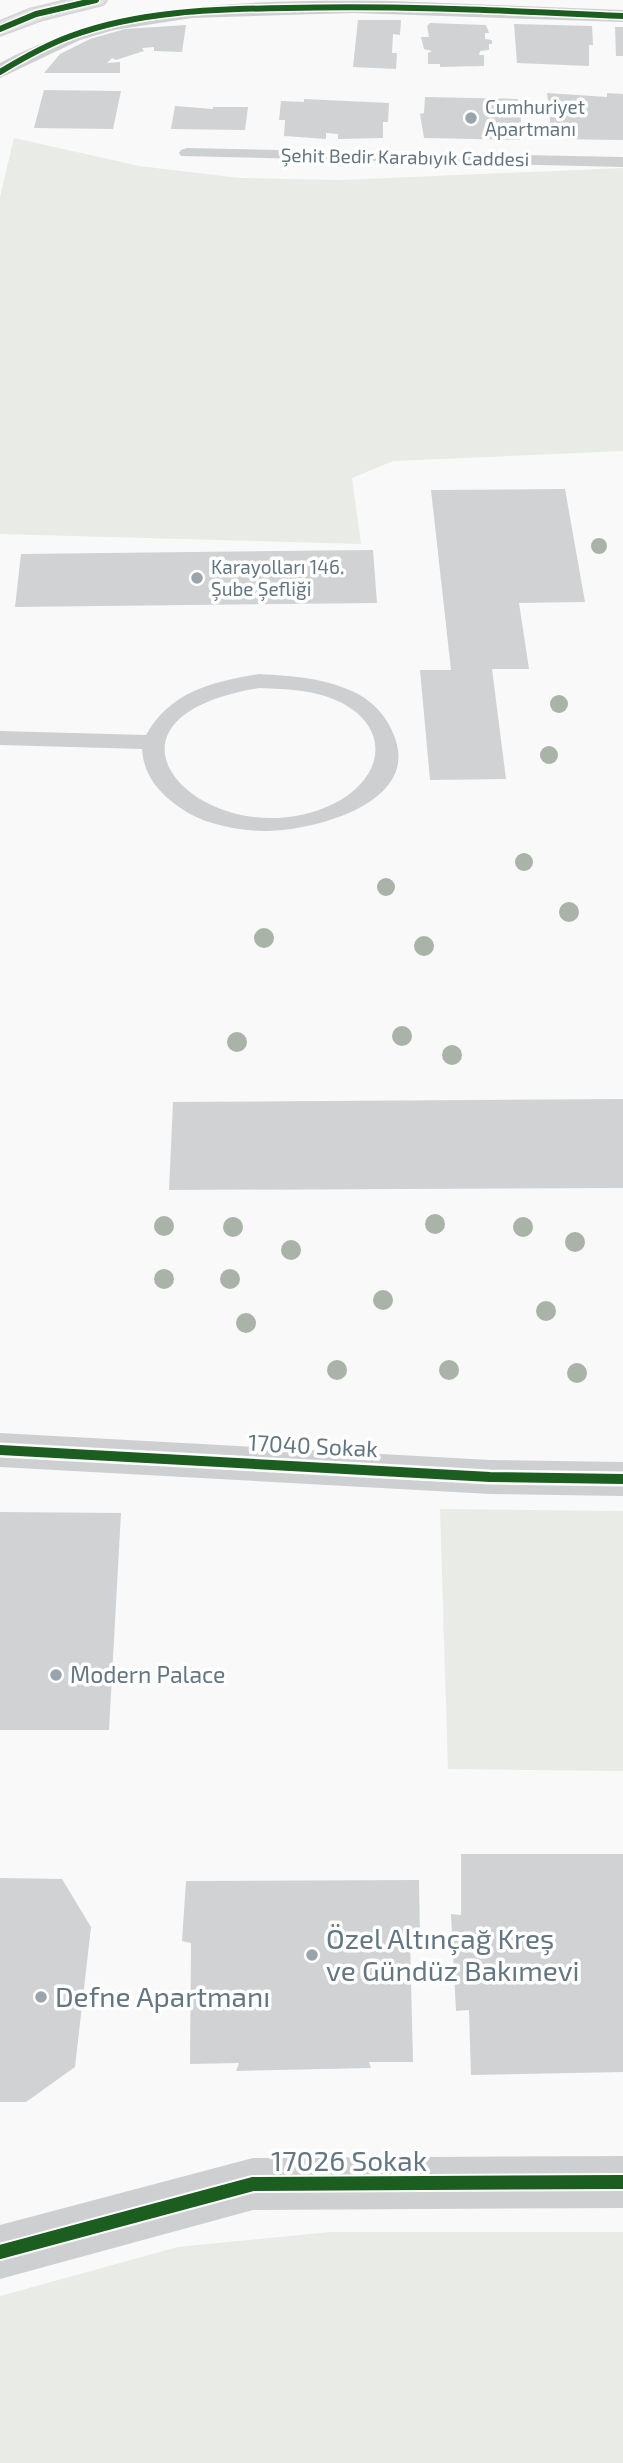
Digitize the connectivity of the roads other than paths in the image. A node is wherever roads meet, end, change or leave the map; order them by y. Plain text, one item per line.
1 (96, 0) edge
2 (623, 16) edge
3 (0, 29) edge
4 (0, 72) edge
5 (187, 153) dead end
6 (623, 162) edge
7 (0, 738) edge
8 (153, 742) junction
9 (0, 1450) edge
10 (623, 1479) edge
11 (623, 2182) edge
12 (0, 2252) edge

1 - 3 highway
2 - 4 street
5 - 6 lane, Şehit Bedir Karabıyık Caddesi
7 - 8 lane
8 - 8 lane
9 - 10 street, 17040 Sokak
11 - 12 street, 17026 Sokak

